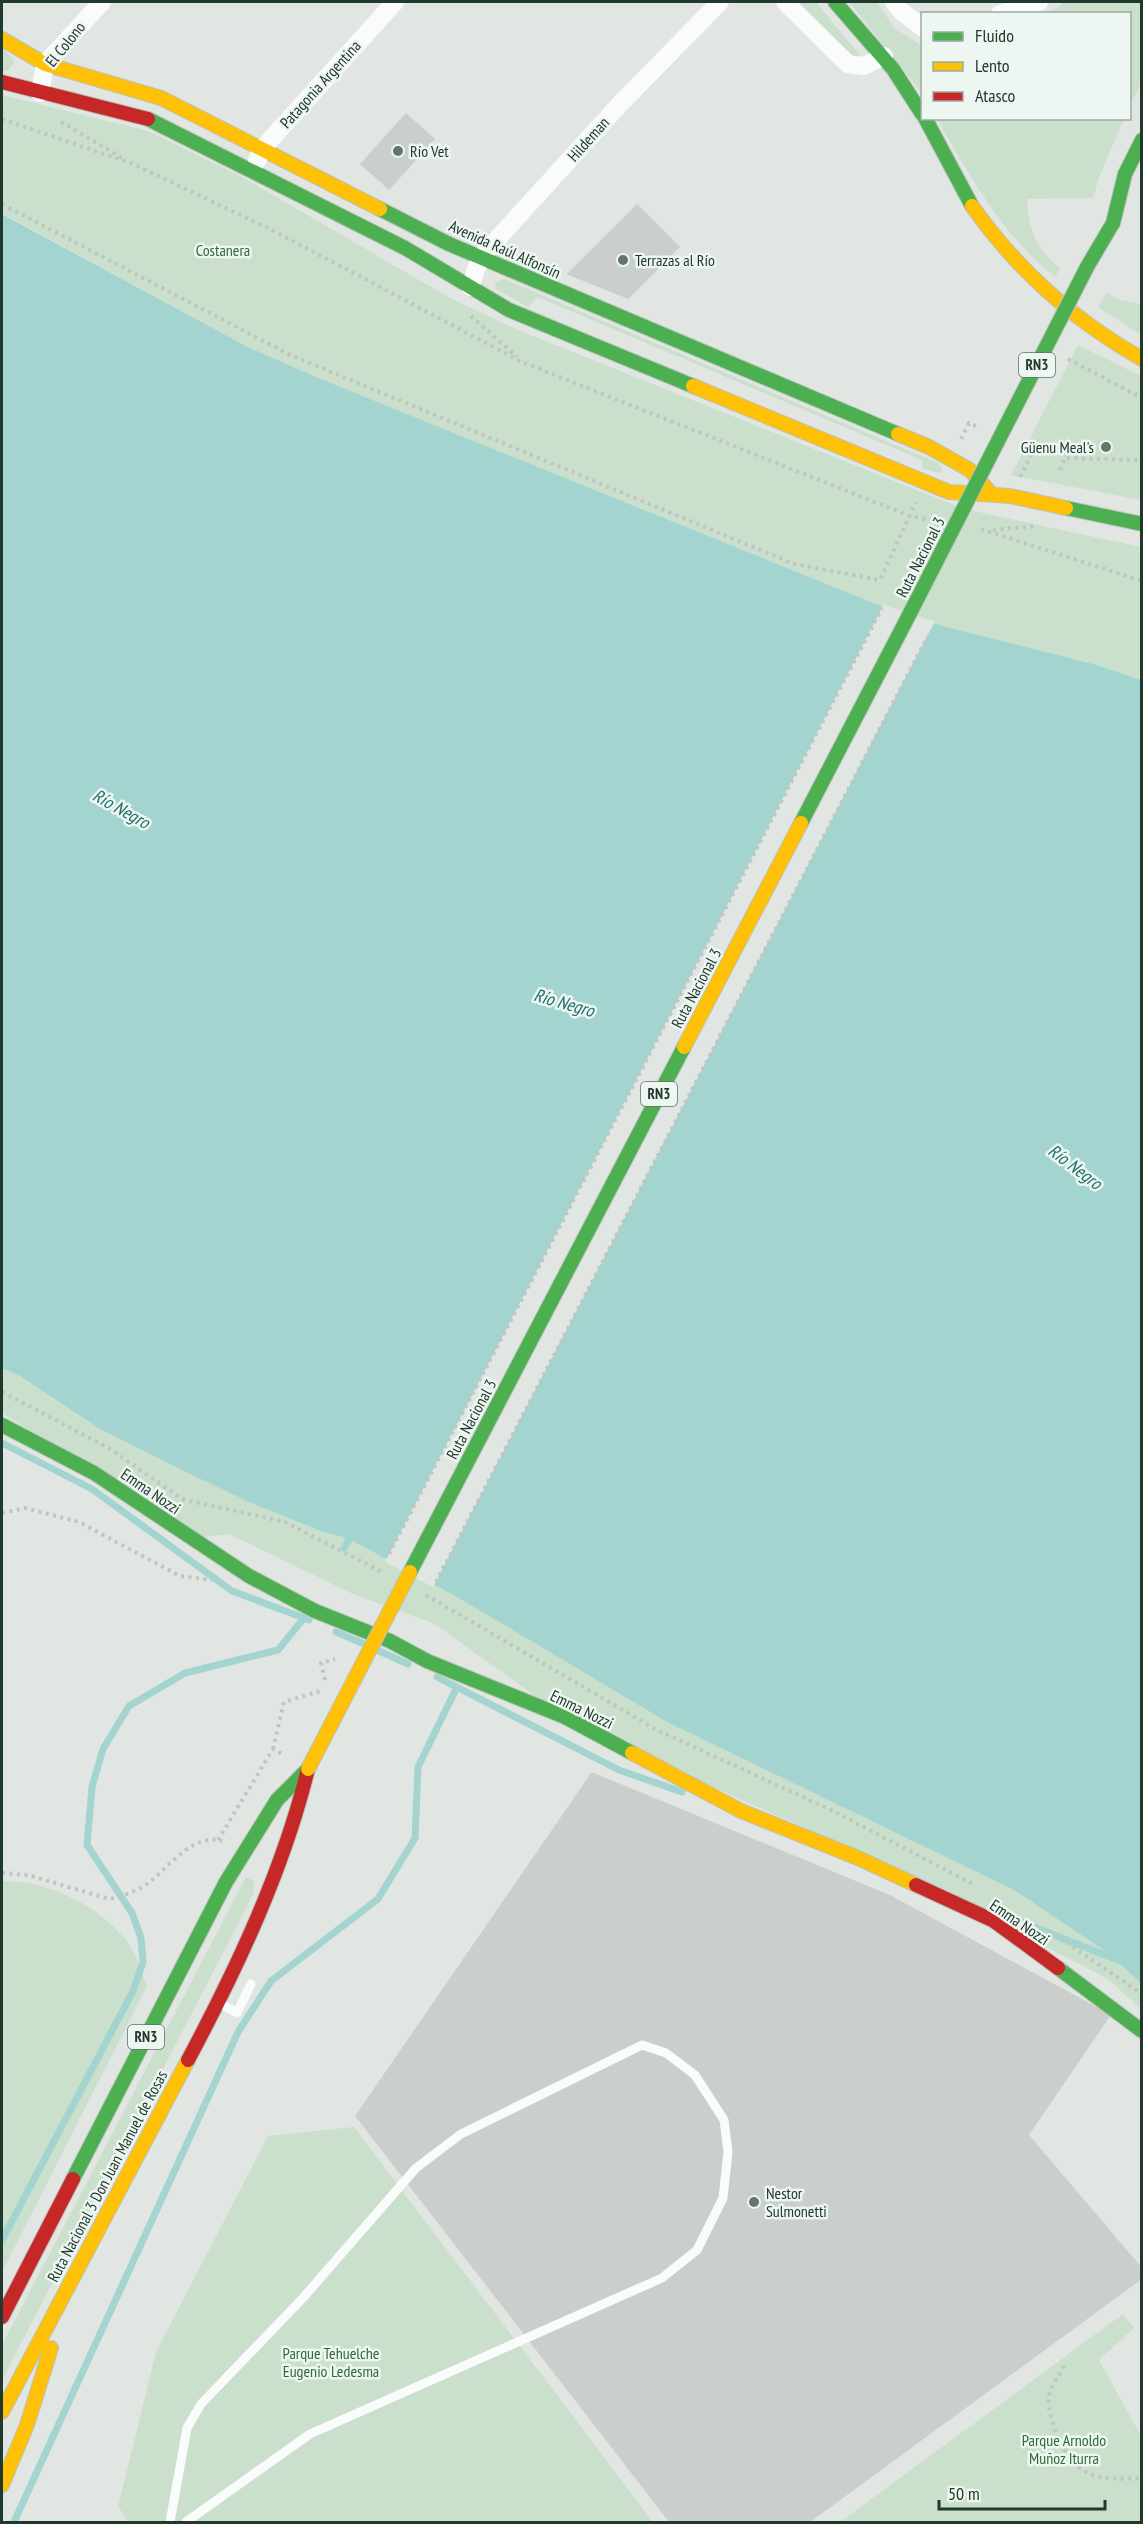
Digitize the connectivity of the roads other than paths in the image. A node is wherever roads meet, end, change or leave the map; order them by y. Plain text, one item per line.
1 (102, 2) edge
2 (395, 2) edge
3 (720, 2) edge
4 (785, 2) edge
5 (836, 2) edge
6 (894, 2) edge
7 (1039, 2) edge
8 (1006, 12) edge
9 (921, 26) edge
10 (2, 39) edge
11 (884, 56) junction
12 (45, 64) junction
13 (2, 82) edge
14 (40, 93) junction
15 (921, 112) edge
16 (926, 120) edge
17 (1142, 140) edge
18 (262, 149) junction
19 (253, 170) junction
20 (1134, 198) dead end
21 (1113, 223) junction
22 (480, 258) junction
23 (470, 288) junction
24 (1142, 359) edge
25 (991, 493) junction
26 (1142, 524) edge
27 (2, 1425) edge
28 (308, 1769) junction
29 (251, 1984) dead end
30 (218, 2002) junction
31 (1142, 2031) edge
32 (73, 2276) junction
33 (2, 2317) edge
34 (2, 2412) edge
35 (2, 2486) edge
36 (170, 2523) edge
37 (186, 2523) edge

1 - 12 street, El Colono
2 - 18 street, Patagonia Argentina
3 - 22 street, Hildeman
4 - 11 street
5 - 11 main road
6 - 9 street
7 - 8 street
10 - 12 main road, Avenida Raúl Alfonsín
11 - 15 main road
12 - 14 street, El Colono
12 - 18 main road, Avenida Raúl Alfonsín
13 - 14 main road
14 - 19 main road
16 - 24 main road
17 - 21 main road, Ruta Nacional 3 / RN3
18 - 19 street, Patagonia Argentina
18 - 22 main road, Avenida Raúl Alfonsín
19 - 23 main road
20 - 21 main road, Ruta Nacional 3 / RN3
21 - 28 main road, Ruta Nacional 3 / RN3, bridge
22 - 23 street, Hildeman
22 - 25 main road, Avenida Raúl Alfonsín
23 - 25 main road
25 - 26 main road
27 - 31 main road, Emma Nozzi
28 - 30 main road, Ruta Nacional 3 Don Juan Manuel de Rosas / RN3
28 - 33 main road, Ruta Nacional 3 Don Juan Manuel de Rosas / RN3
29 - 30 lane
30 - 32 main road, Ruta Nacional 3 Don Juan Manuel de Rosas / RN3
32 - 34 main road, Ruta Nacional 3 Don Juan Manuel de Rosas / RN3
32 - 35 main road
36 - 37 lane

